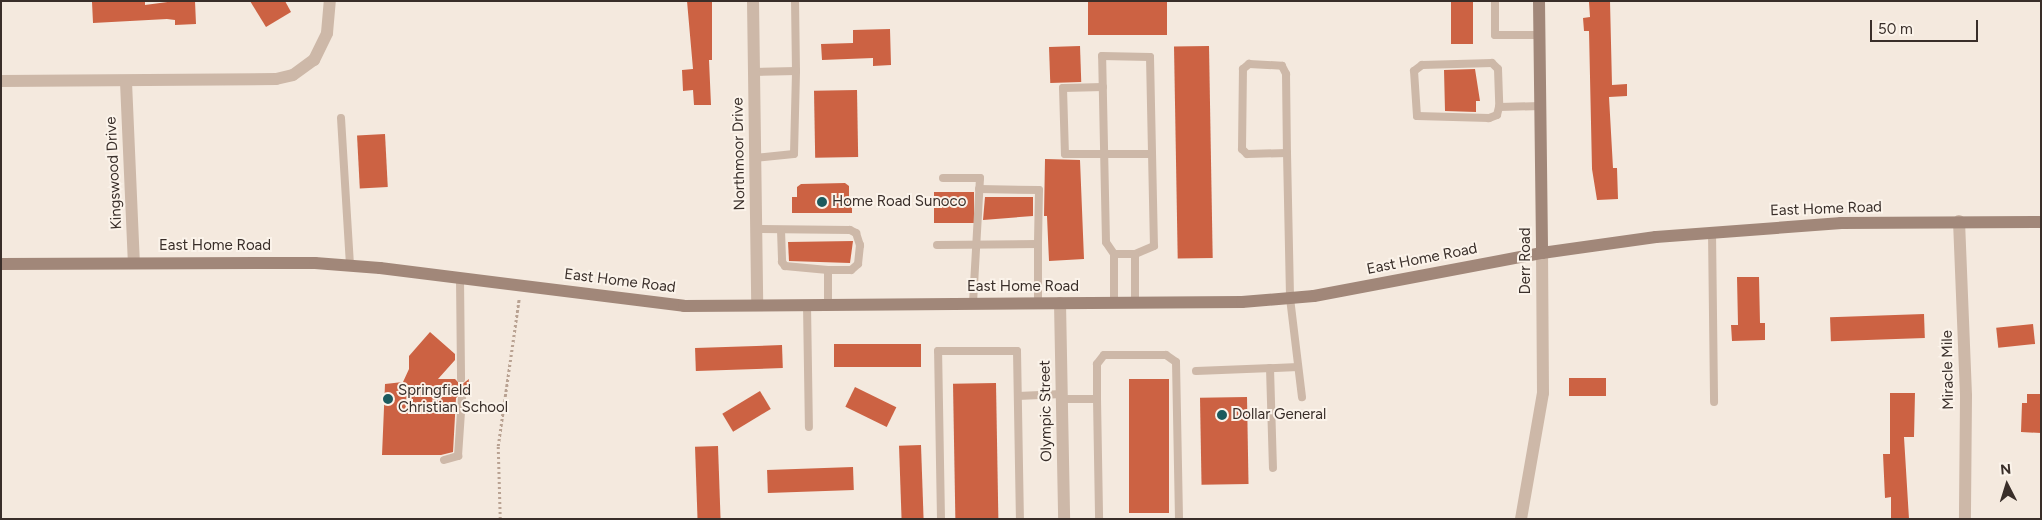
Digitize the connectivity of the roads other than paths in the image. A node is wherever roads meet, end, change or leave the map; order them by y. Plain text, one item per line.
1 (330, 1) edge
2 (753, 1) edge
3 (795, 1) edge
4 (1495, 1) edge
5 (1539, 1) edge
6 (1540, 35) junction
7 (796, 71) junction
8 (754, 72) junction
9 (1, 81) edge
10 (126, 82) junction
11 (1103, 87) junction
12 (1541, 106) junction
13 (1500, 107) junction
14 (341, 118) dead end
15 (1287, 153) junction
16 (1152, 154) junction
17 (1104, 155) junction
18 (755, 158) junction
19 (943, 178) dead end
20 (979, 189) junction
21 (1959, 221) junction
22 (2041, 222) edge
23 (756, 229) junction
24 (780, 230) junction
25 (1712, 232) junction
26 (1038, 244) junction
27 (937, 245) dead end
28 (978, 245) junction
29 (1542, 253) junction
30 (1114, 254) junction
31 (1135, 254) junction
32 (134, 262) junction
33 (1, 264) edge
34 (350, 266) junction
35 (828, 270) junction
36 (460, 278) junction
37 (1290, 298) junction
38 (1135, 302) junction
39 (973, 303) junction
40 (1038, 303) junction
41 (1060, 303) junction
42 (1114, 303) junction
43 (807, 305) junction
44 (828, 305) junction
45 (757, 306) junction
46 (1298, 367) junction
47 (1270, 368) junction
48 (1196, 371) dead end
49 (460, 379) dead end
50 (1018, 396) junction
51 (1062, 396) junction
52 (1302, 397) dead end
53 (462, 398) dead end
54 (1097, 399) junction
55 (1714, 402) dead end
56 (809, 427) dead end
57 (444, 460) dead end
58 (1273, 468) dead end
59 (941, 519) edge
60 (1020, 519) edge
61 (1064, 519) edge
62 (1099, 519) edge
63 (1179, 519) edge
64 (1521, 519) edge
65 (1965, 519) edge

1 - 10 street
2 - 8 street, Northmoor Drive
3 - 7 lane
4 - 6 lane
5 - 6 street, Derr Road
6 - 12 street, Derr Road
7 - 8 lane
7 - 18 lane
8 - 18 street, Northmoor Drive
9 - 10 street
10 - 32 street, Kingswood Drive
11 - 16 lane
11 - 17 lane
11 - 17 lane
12 - 13 lane
12 - 29 street, Derr Road
13 - 13 lane
14 - 34 lane
15 - 15 lane
15 - 37 lane
16 - 17 lane
16 - 31 lane
17 - 30 lane
18 - 23 street, Northmoor Drive
19 - 20 lane
20 - 26 lane
20 - 28 lane
21 - 22 street, East Home Road
21 - 25 street, East Home Road
21 - 65 street, Miracle Mile
23 - 24 lane
23 - 45 street, Northmoor Drive
24 - 35 lane
24 - 35 lane
25 - 29 street, East Home Road
25 - 55 lane
26 - 28 lane
26 - 40 lane
27 - 28 lane
28 - 39 lane
29 - 37 street, East Home Road
29 - 64 street, Derr Road
30 - 31 lane
30 - 42 lane
31 - 38 lane
32 - 33 street, East Home Road
32 - 34 street, East Home Road
34 - 36 street, East Home Road
35 - 44 lane
36 - 45 street, East Home Road
36 - 49 lane
37 - 38 street, East Home Road
37 - 46 lane
38 - 42 street, East Home Road
39 - 40 street, East Home Road
39 - 44 street, East Home Road
40 - 41 street, East Home Road
41 - 42 street, East Home Road
41 - 51 street, Olympic Street
43 - 44 street, East Home Road
43 - 45 street, East Home Road
43 - 56 lane
46 - 47 lane
46 - 52 lane
47 - 48 lane
47 - 58 lane
50 - 51 lane
50 - 59 lane
50 - 60 lane
51 - 54 lane
51 - 61 street, Olympic Street
53 - 57 lane
54 - 62 lane
54 - 63 lane

